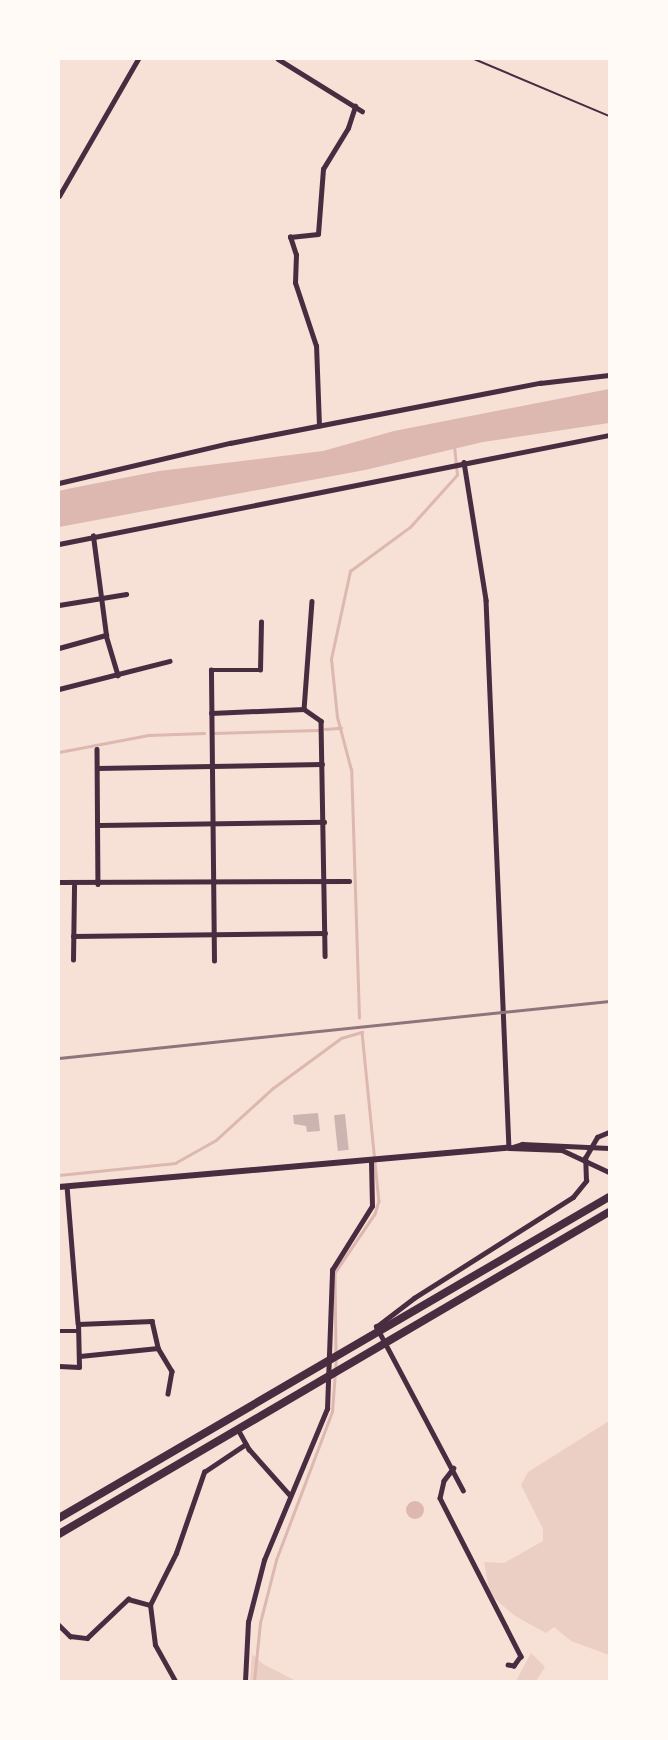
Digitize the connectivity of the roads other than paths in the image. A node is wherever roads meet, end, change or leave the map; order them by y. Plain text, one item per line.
1 (138, 59) edge
2 (278, 59) edge
3 (355, 106) junction
4 (362, 110) dead end
5 (59, 196) edge
6 (609, 374) edge
7 (319, 426) junction
8 (609, 435) edge
9 (463, 462) junction
10 (59, 483) edge
11 (93, 536) junction
12 (59, 544) edge
13 (126, 594) dead end
14 (104, 595) junction
15 (312, 601) dead end
16 (59, 605) edge
17 (261, 622) dead end
18 (106, 635) junction
19 (59, 648) edge
20 (170, 661) dead end
21 (118, 675) junction
22 (59, 689) edge
23 (304, 709) junction
24 (211, 713) junction
25 (97, 748) dead end
26 (322, 764) junction
27 (209, 766) junction
28 (97, 768) junction
29 (324, 822) junction
30 (211, 824) junction
31 (99, 825) junction
32 (349, 881) dead end
33 (59, 882) edge
34 (325, 882) junction
35 (98, 884) junction
36 (210, 884) junction
37 (74, 886) junction
38 (325, 933) junction
39 (212, 935) junction
40 (73, 936) junction
41 (326, 956) dead end
42 (73, 960) dead end
43 (214, 961) dead end
44 (609, 1132) edge
45 (592, 1145) junction
46 (509, 1148) junction
47 (609, 1148) edge
48 (585, 1158) junction
49 (371, 1162) junction
50 (609, 1172) edge
51 (66, 1186) junction
52 (59, 1187) edge
53 (609, 1197) edge
54 (609, 1212) edge
55 (78, 1324) junction
56 (59, 1331) edge
57 (79, 1331) junction
58 (377, 1335) junction
59 (383, 1347) junction
60 (158, 1348) junction
61 (80, 1356) junction
62 (59, 1366) edge
63 (168, 1394) dead end
64 (239, 1431) junction
65 (246, 1444) junction
66 (454, 1468) junction
67 (463, 1491) dead end
68 (289, 1494) junction
69 (59, 1518) edge
70 (59, 1534) edge
71 (150, 1605) junction
72 (59, 1625) edge
73 (508, 1666) dead end
74 (175, 1681) edge
75 (245, 1681) edge

1 - 5 street
2 - 3 street
3 - 4 street
3 - 7 street
6 - 7 street
7 - 10 street
8 - 9 street
9 - 11 street
9 - 46 street
11 - 12 street
11 - 14 street
13 - 14 street
14 - 16 street
14 - 18 street
15 - 23 street
17 - 24 street
18 - 19 street
18 - 21 street
20 - 21 street
21 - 22 street
23 - 24 street
23 - 26 street
24 - 27 street
25 - 28 street
26 - 27 street
26 - 29 street
27 - 28 street
27 - 30 street
28 - 31 street
29 - 30 street
29 - 34 street
30 - 31 street
30 - 36 street
31 - 35 street
32 - 34 street
33 - 37 street
34 - 36 street
34 - 38 street
35 - 36 street
35 - 37 street
36 - 39 street
37 - 40 street
38 - 39 street
38 - 41 street
39 - 40 street
39 - 43 street
40 - 42 street
44 - 45 street
45 - 46 street
45 - 47 street
45 - 48 street
46 - 48 street
46 - 49 street
48 - 50 street
48 - 58 street
49 - 51 street
49 - 68 street
51 - 52 street
51 - 55 street
53 - 58 highway
54 - 59 highway
55 - 57 street
55 - 60 street
56 - 57 street
57 - 61 street
58 - 59 street
58 - 69 highway
59 - 64 highway
59 - 66 street
60 - 61 street
60 - 63 street
61 - 62 street
64 - 65 street
64 - 70 highway
65 - 68 street
65 - 71 street
66 - 67 street
66 - 73 street
68 - 75 street
71 - 72 street
71 - 74 street

